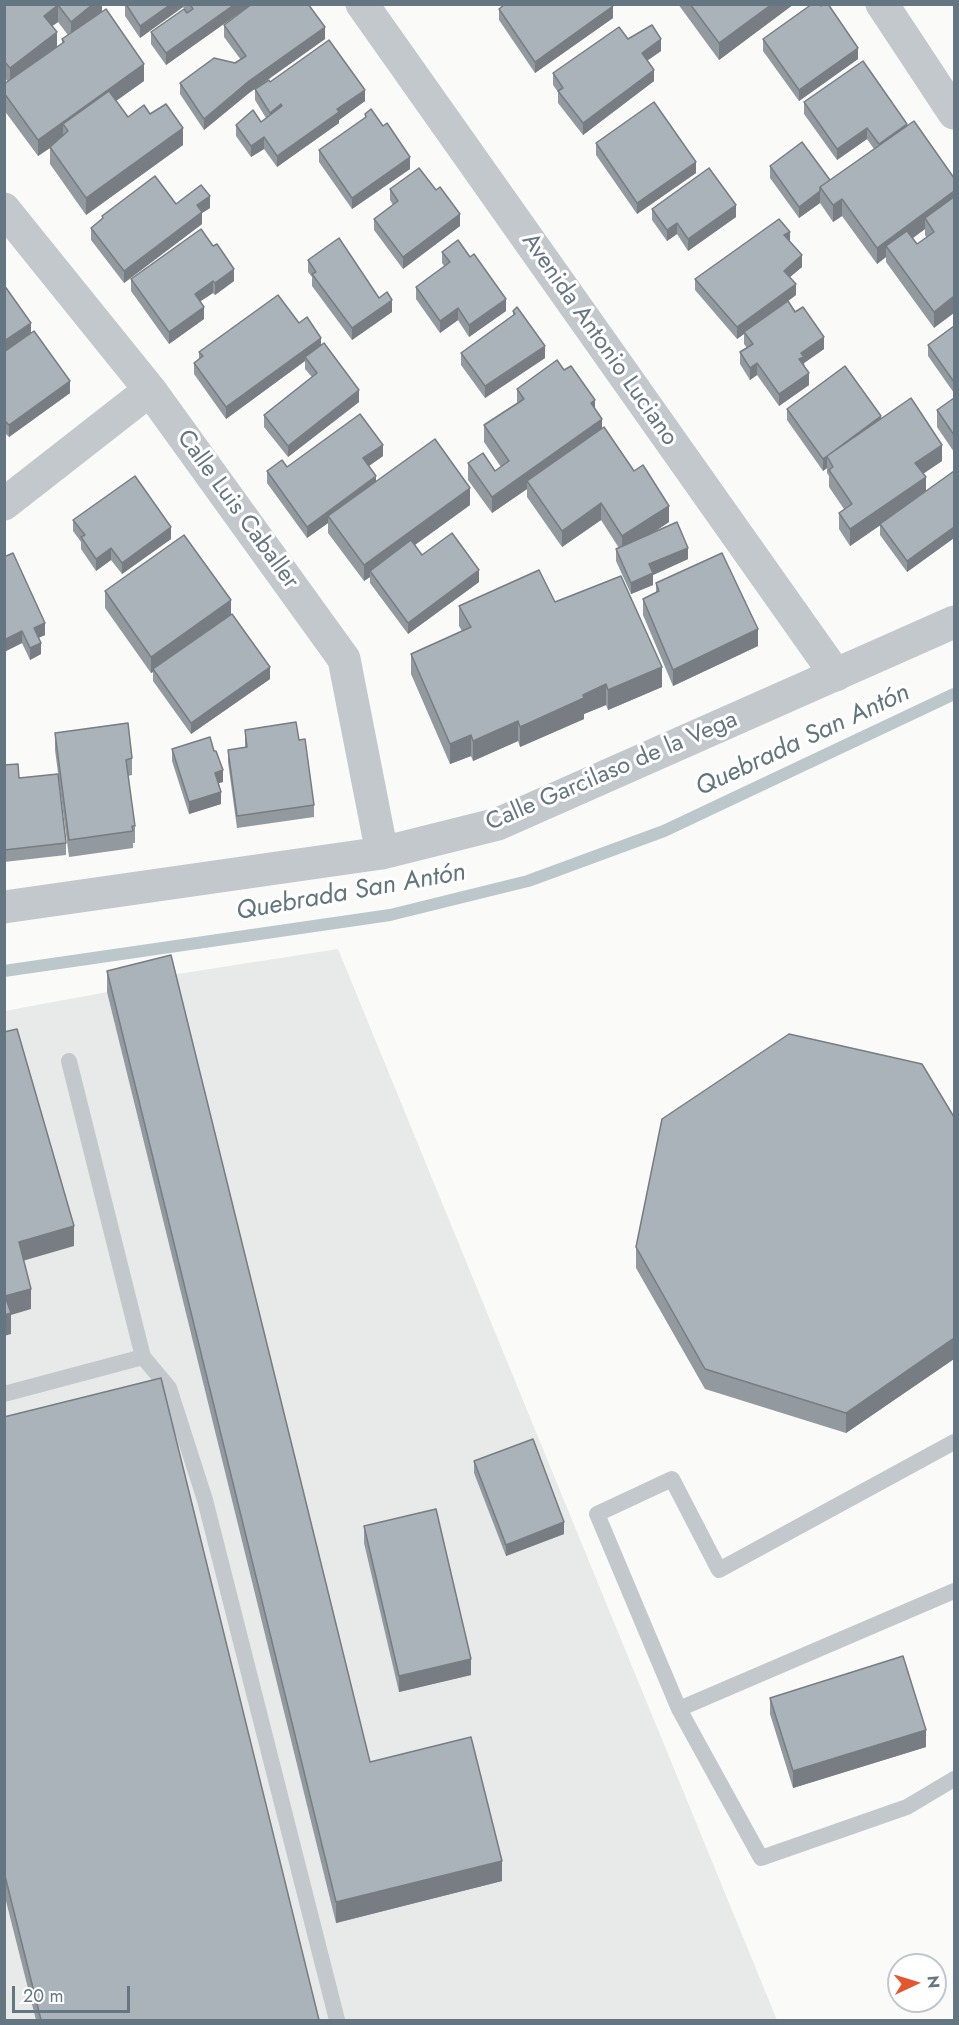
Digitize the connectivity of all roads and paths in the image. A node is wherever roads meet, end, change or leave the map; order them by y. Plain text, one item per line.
1 (362, 4) edge
2 (882, 4) edge
3 (954, 112) edge
4 (4, 208) edge
5 (150, 390) junction
6 (4, 504) edge
7 (954, 622) edge
8 (836, 675) junction
9 (382, 852) junction
10 (4, 907) edge
11 (69, 1061) dead end
12 (143, 1357) junction
13 (4, 1394) edge
14 (954, 1442) edge
15 (954, 1591) edge
16 (679, 1709) junction
17 (954, 1779) edge
18 (338, 2020) edge

1 - 8 street, Avenida Antonio Luciano
2 - 3 street
4 - 5 street, Calle Luis Caballer
5 - 6 street
5 - 9 street, Calle Luis Caballer
7 - 8 street, Calle Garcilaso de la Vega
8 - 9 street, Calle Garcilaso de la Vega
9 - 10 street, Calle Garcilaso de la Vega
11 - 12 lane
12 - 13 lane
12 - 18 lane
14 - 16 lane
15 - 16 lane
16 - 17 lane

